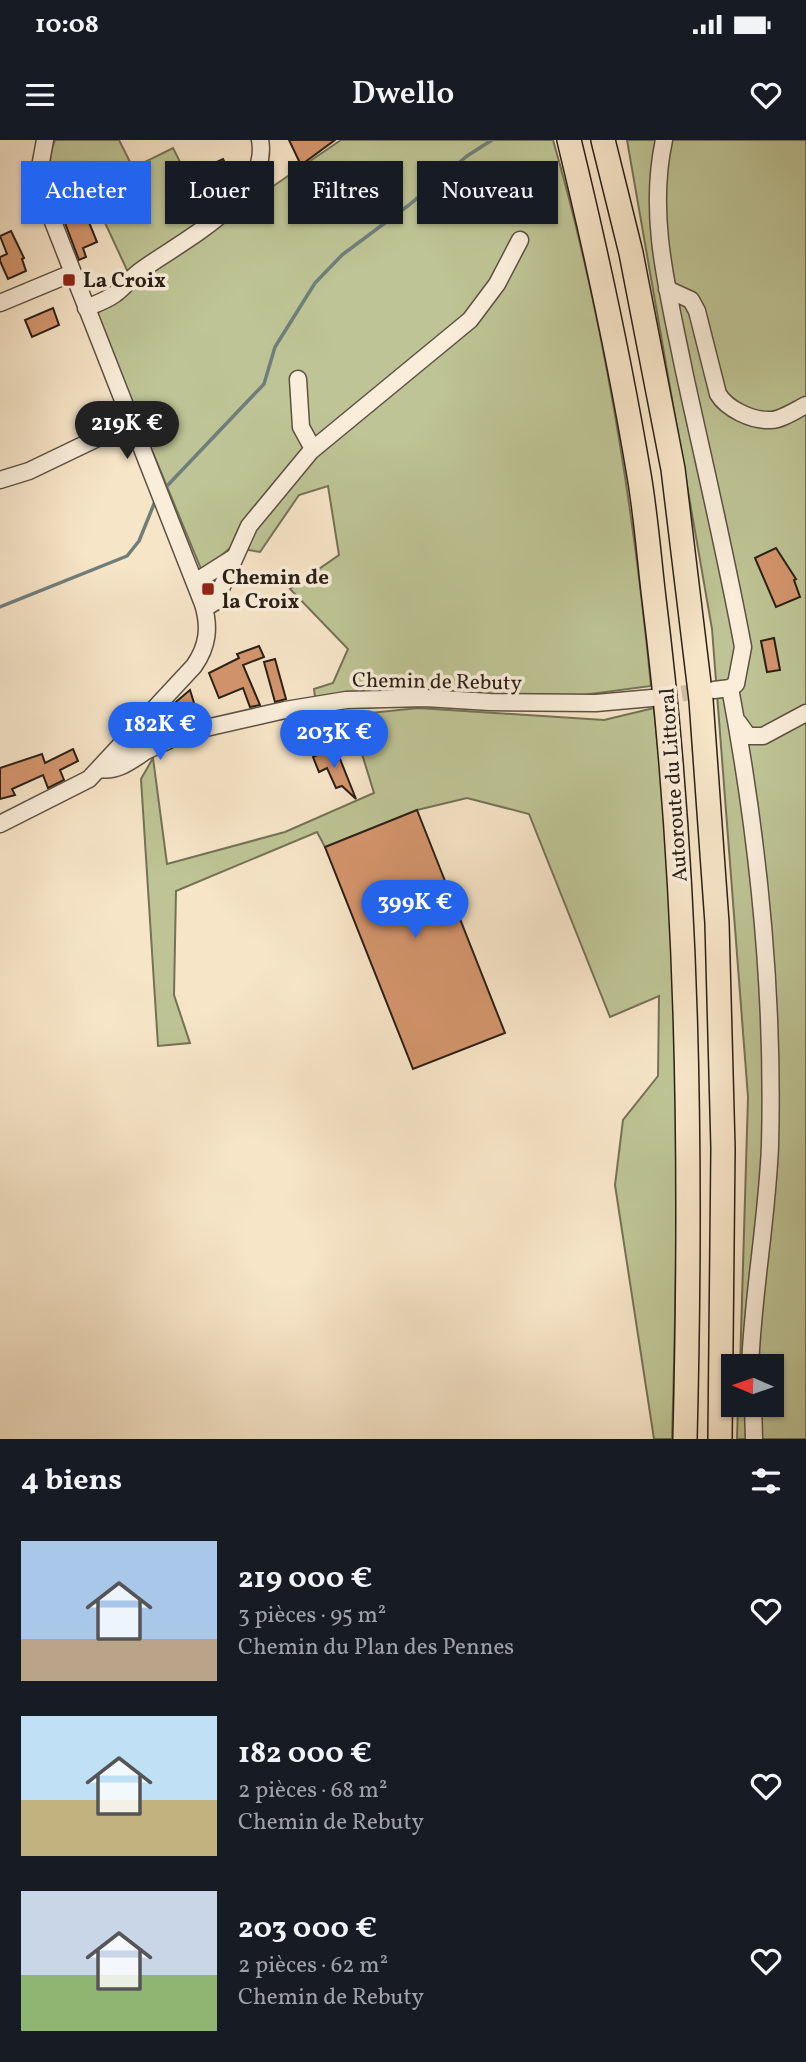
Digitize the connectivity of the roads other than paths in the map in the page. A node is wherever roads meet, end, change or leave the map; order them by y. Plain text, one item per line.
1 (45, 140) edge
2 (260, 140) edge
3 (569, 140) edge
4 (603, 140) edge
5 (664, 140) edge
6 (520, 240) dead end
7 (72, 273) junction
8 (667, 289) junction
9 (0, 303) edge
10 (86, 308) junction
11 (298, 379) dead end
12 (806, 405) edge
13 (131, 422) junction
14 (313, 449) junction
15 (0, 480) edge
16 (233, 558) junction
17 (195, 582) junction
18 (205, 608) junction
19 (730, 688) junction
20 (713, 690) tunnel mouth
21 (652, 698) tunnel mouth
22 (806, 713) edge
23 (736, 720) junction
24 (146, 751) junction
25 (113, 755) junction
26 (100, 769) junction
27 (0, 824) edge
28 (750, 1354) edge
29 (753, 1418) edge
30 (685, 1439) edge
31 (720, 1439) edge
32 (754, 1439) edge

1 - 7 street
2 - 10 street
3 - 30 highway, Autoroute du Littoral
4 - 31 highway, Autoroute du Littoral
5 - 8 street
6 - 14 street
7 - 9 street
7 - 10 street
8 - 12 street
8 - 19 street
10 - 13 street
11 - 14 street
13 - 15 street
13 - 17 street
14 - 16 street
16 - 17 street
16 - 18 street
17 - 18 street
18 - 25 street
19 - 20 street
19 - 23 street
21 - 24 street, Chemin de Rebuty
22 - 23 street
23 - 28 street
24 - 25 street, Chemin de Rebuty
24 - 26 street, Chemin de Rebuty
25 - 26 street
26 - 27 street, Chemin de Rebuty
29 - 32 street

